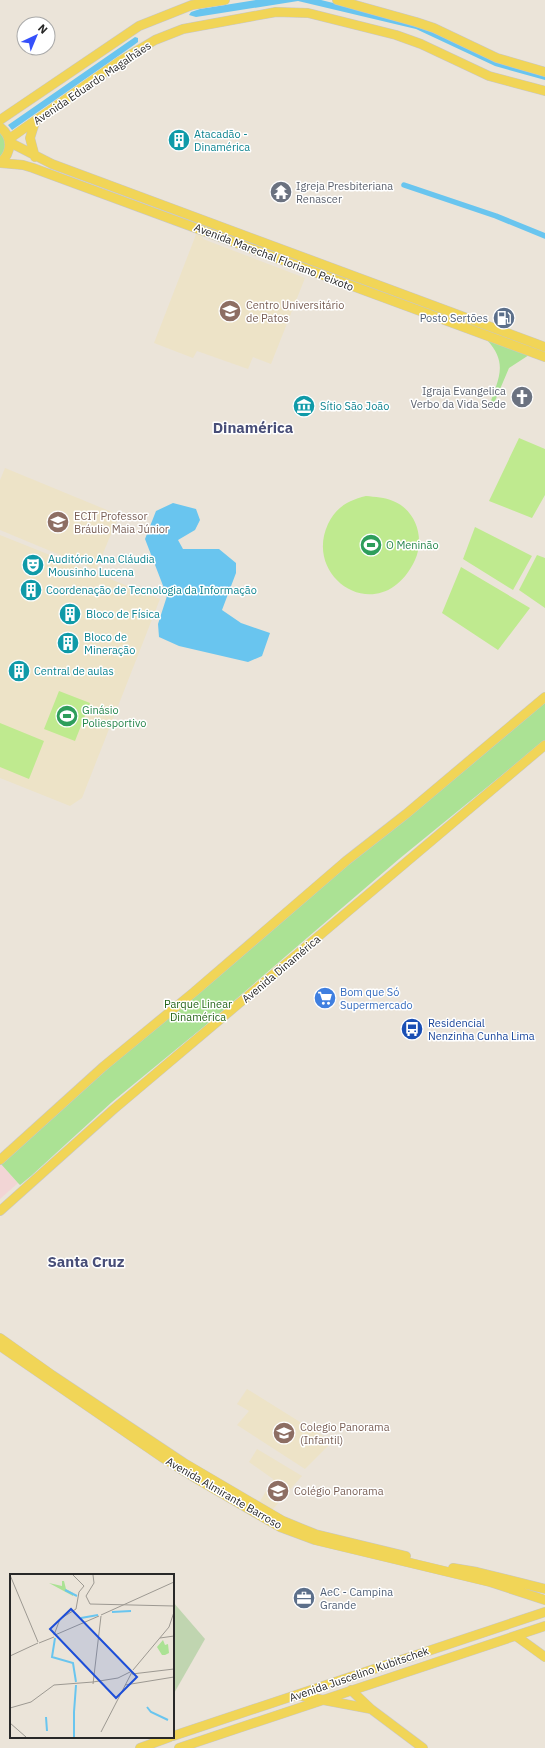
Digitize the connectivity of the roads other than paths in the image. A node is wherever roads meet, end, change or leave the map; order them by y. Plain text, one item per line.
1 (225, 0) edge
2 (337, 0) edge
3 (545, 72) edge
4 (545, 91) edge
5 (0, 120) edge
6 (35, 121) junction
7 (0, 127) edge
8 (9, 141) junction
9 (35, 157) junction
10 (0, 163) edge
11 (545, 348) edge
12 (545, 357) edge
13 (545, 697) edge
14 (545, 745) edge
15 (0, 1160) edge
16 (0, 1211) edge
17 (0, 1338) edge
18 (0, 1346) edge
19 (545, 1590) edge
20 (545, 1600) edge
21 (545, 1612) edge
22 (545, 1626) edge
23 (516, 1636) junction
24 (545, 1657) edge
25 (350, 1690) junction
26 (296, 1695) junction
27 (322, 1700) junction
28 (371, 1709) junction
29 (174, 1736) edge
30 (169, 1738) edge
31 (140, 1748) edge
32 (179, 1748) edge
33 (423, 1748) edge

1 - 5 main road, Avenida Eduardo Magalhães
2 - 3 main road
4 - 6 main road, Avenida Eduardo Magalhães
6 - 8 main road, Avenida Eduardo Magalhães
6 - 9 main road
7 - 8 main road
8 - 9 main road, Avenida Marechal Floriano Peixoto
8 - 10 main road
9 - 11 main road, Avenida Marechal Floriano Peixoto
10 - 12 main road, Avenida Marechal Floriano Peixoto
13 - 15 main road
14 - 16 main road, Avenida Dinamérica
17 - 19 main road, Avenida Almirante Barroso
18 - 20 main road, Avenida Almirante Barroso
21 - 26 main road, Avenida Juscelino Kubitschek
22 - 23 main road, Avenida Juscelino Kubitschek
23 - 24 main road
23 - 25 main road, Avenida Juscelino Kubitschek
25 - 27 main road, Avenida Juscelino Kubitschek
25 - 28 main road
26 - 27 main road
26 - 29 main road, Avenida Juscelino Kubitschek
27 - 28 main road
27 - 32 main road, Avenida Juscelino Kubitschek
28 - 33 main road
30 - 31 main road, Avenida Juscelino Kubitschek

